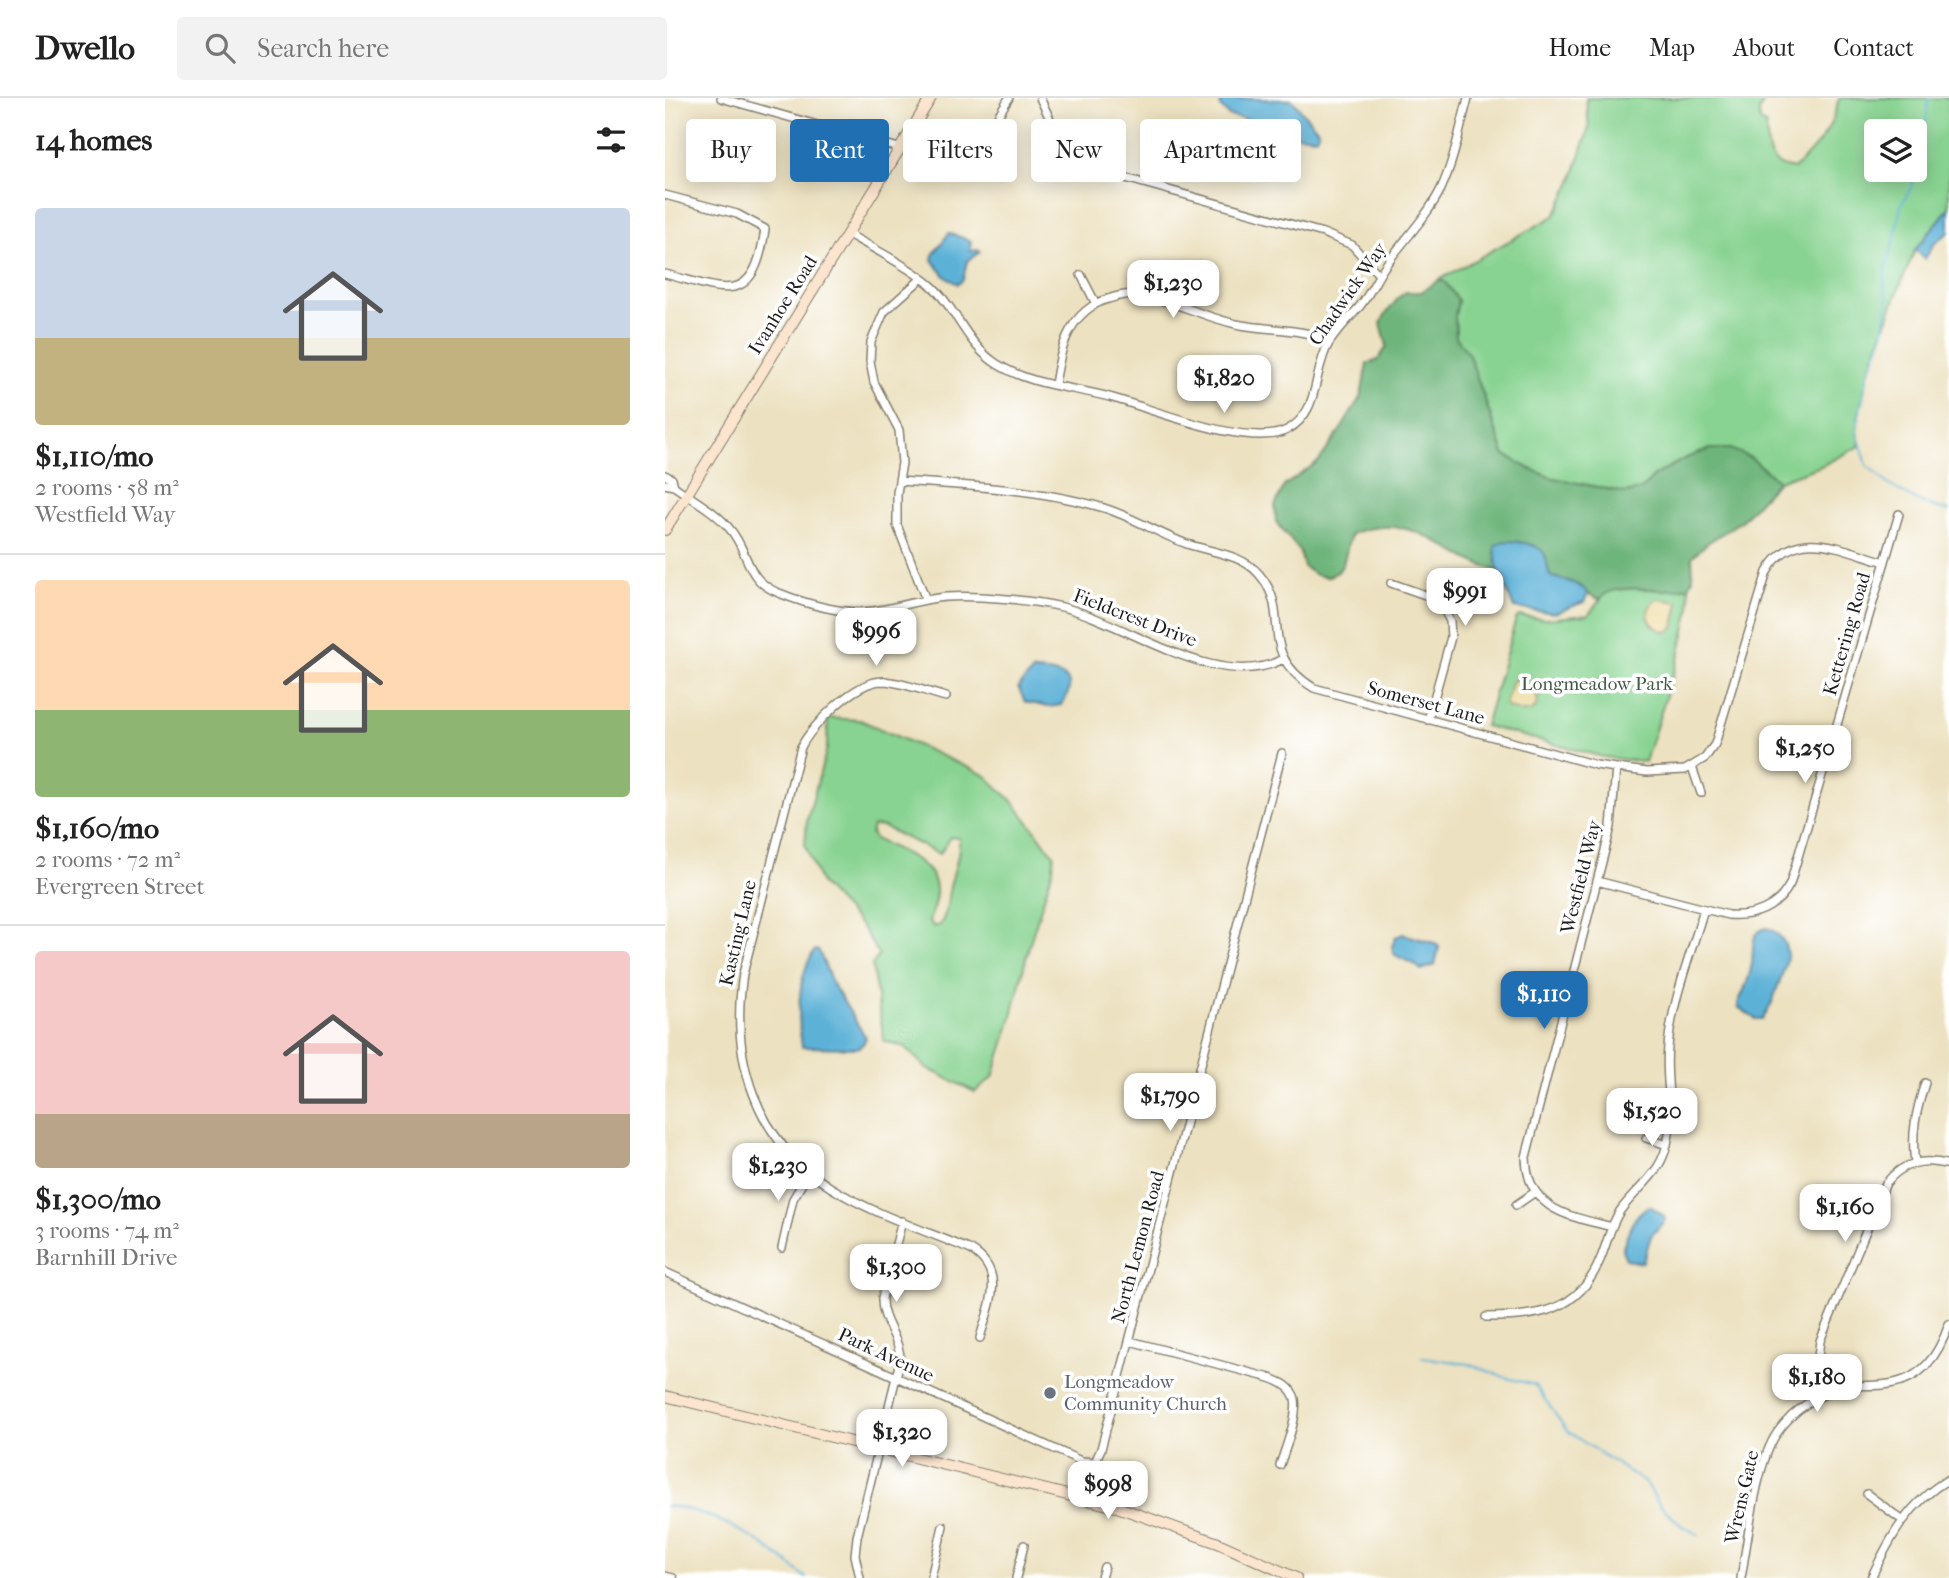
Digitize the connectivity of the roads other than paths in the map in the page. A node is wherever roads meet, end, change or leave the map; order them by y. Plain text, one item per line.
1 (721, 98) edge
2 (931, 98) edge
3 (1009, 98) edge
4 (1039, 98) edge
5 (1468, 98) edge
6 (996, 119) edge
7 (899, 148) junction
8 (665, 195) edge
9 (848, 234) junction
10 (665, 274) edge
11 (1081, 275) dead end
12 (1380, 275) junction
13 (921, 279) junction
14 (1096, 304) junction
15 (1330, 341) junction
16 (1055, 385) junction
17 (665, 475) edge
18 (899, 481) junction
19 (665, 484) edge
20 (674, 486) junction
21 (686, 495) junction
22 (1899, 514) dead end
23 (665, 530) edge
24 (1885, 562) junction
25 (1391, 583) dead end
26 (926, 600) junction
27 (1283, 659) junction
28 (946, 697) dead end
29 (1428, 720) junction
30 (1282, 753) dead end
31 (1692, 767) junction
32 (1616, 768) junction
33 (1701, 793) dead end
34 (1597, 881) junction
35 (1704, 909) junction
36 (1925, 1083) dead end
37 (1646, 1138) dead end
38 (1667, 1145) junction
39 (1915, 1163) junction
40 (1949, 1166) edge
41 (809, 1172) junction
42 (1535, 1192) junction
43 (1516, 1205) dead end
44 (902, 1221) junction
45 (1612, 1227) junction
46 (782, 1248) dead end
47 (665, 1272) edge
48 (1486, 1317) dead end
49 (1949, 1324) edge
50 (980, 1338) dead end
51 (1130, 1341) junction
52 (896, 1378) junction
53 (1824, 1394) junction
54 (665, 1396) edge
55 (1017, 1433) joint
56 (879, 1448) junction
57 (1280, 1465) dead end
58 (1949, 1479) edge
59 (1867, 1494) dead end
60 (1902, 1520) junction
61 (943, 1526) dead end
62 (1024, 1545) dead end
63 (1104, 1567) dead end
64 (665, 1576) edge
65 (1289, 1576) edge
66 (673, 1578) edge
67 (860, 1578) edge
68 (931, 1578) edge
69 (1016, 1578) edge
70 (1101, 1578) edge
71 (1741, 1578) edge
72 (1871, 1578) edge

1 - 7 street
2 - 7 main road, Ivanhoe Road
3 - 6 street
4 - 12 street
5 - 12 street, Chadwick Way
7 - 9 main road, Ivanhoe Road
8 - 10 street
9 - 13 street, Chadwick Way
9 - 21 main road, Ivanhoe Road
11 - 14 street
12 - 15 street, Chadwick Way
13 - 16 street, Chadwick Way
13 - 18 street
14 - 15 street
14 - 16 street
15 - 16 street, Chadwick Way
17 - 20 street
18 - 26 street
18 - 27 street
19 - 20 street
20 - 21 street, Fieldcrest Drive
21 - 23 main road, Ivanhoe Road
21 - 26 street, Fieldcrest Drive
22 - 24 street, Kettering Road
24 - 31 street
24 - 35 street, Kettering Road
25 - 29 street
26 - 27 street, Fieldcrest Drive
27 - 29 street, Somerset Lane
28 - 41 street, Kasting Lane
29 - 32 street, Somerset Lane
30 - 51 street, North Lemon Road
31 - 32 street, Somerset Lane
31 - 33 street
32 - 34 street, Westfield Way
34 - 35 street, Kettering Road
34 - 42 street, Westfield Way
35 - 38 street
36 - 39 street
37 - 38 street
38 - 45 street
39 - 40 street
39 - 53 street
41 - 44 street, Kasting Lane
41 - 46 street
42 - 43 street
42 - 45 street
44 - 50 street, Kasting Lane
44 - 52 street
45 - 48 street
47 - 52 street, Park Avenue
49 - 53 street, Wrens Gate
51 - 55 street, North Lemon Road
51 - 57 street
52 - 55 street, Park Avenue
52 - 56 street
53 - 71 street, Wrens Gate
54 - 56 main road
56 - 65 main road
56 - 67 street
58 - 60 street
59 - 60 street
60 - 72 street
61 - 68 street
62 - 69 street
63 - 70 street
64 - 66 street

